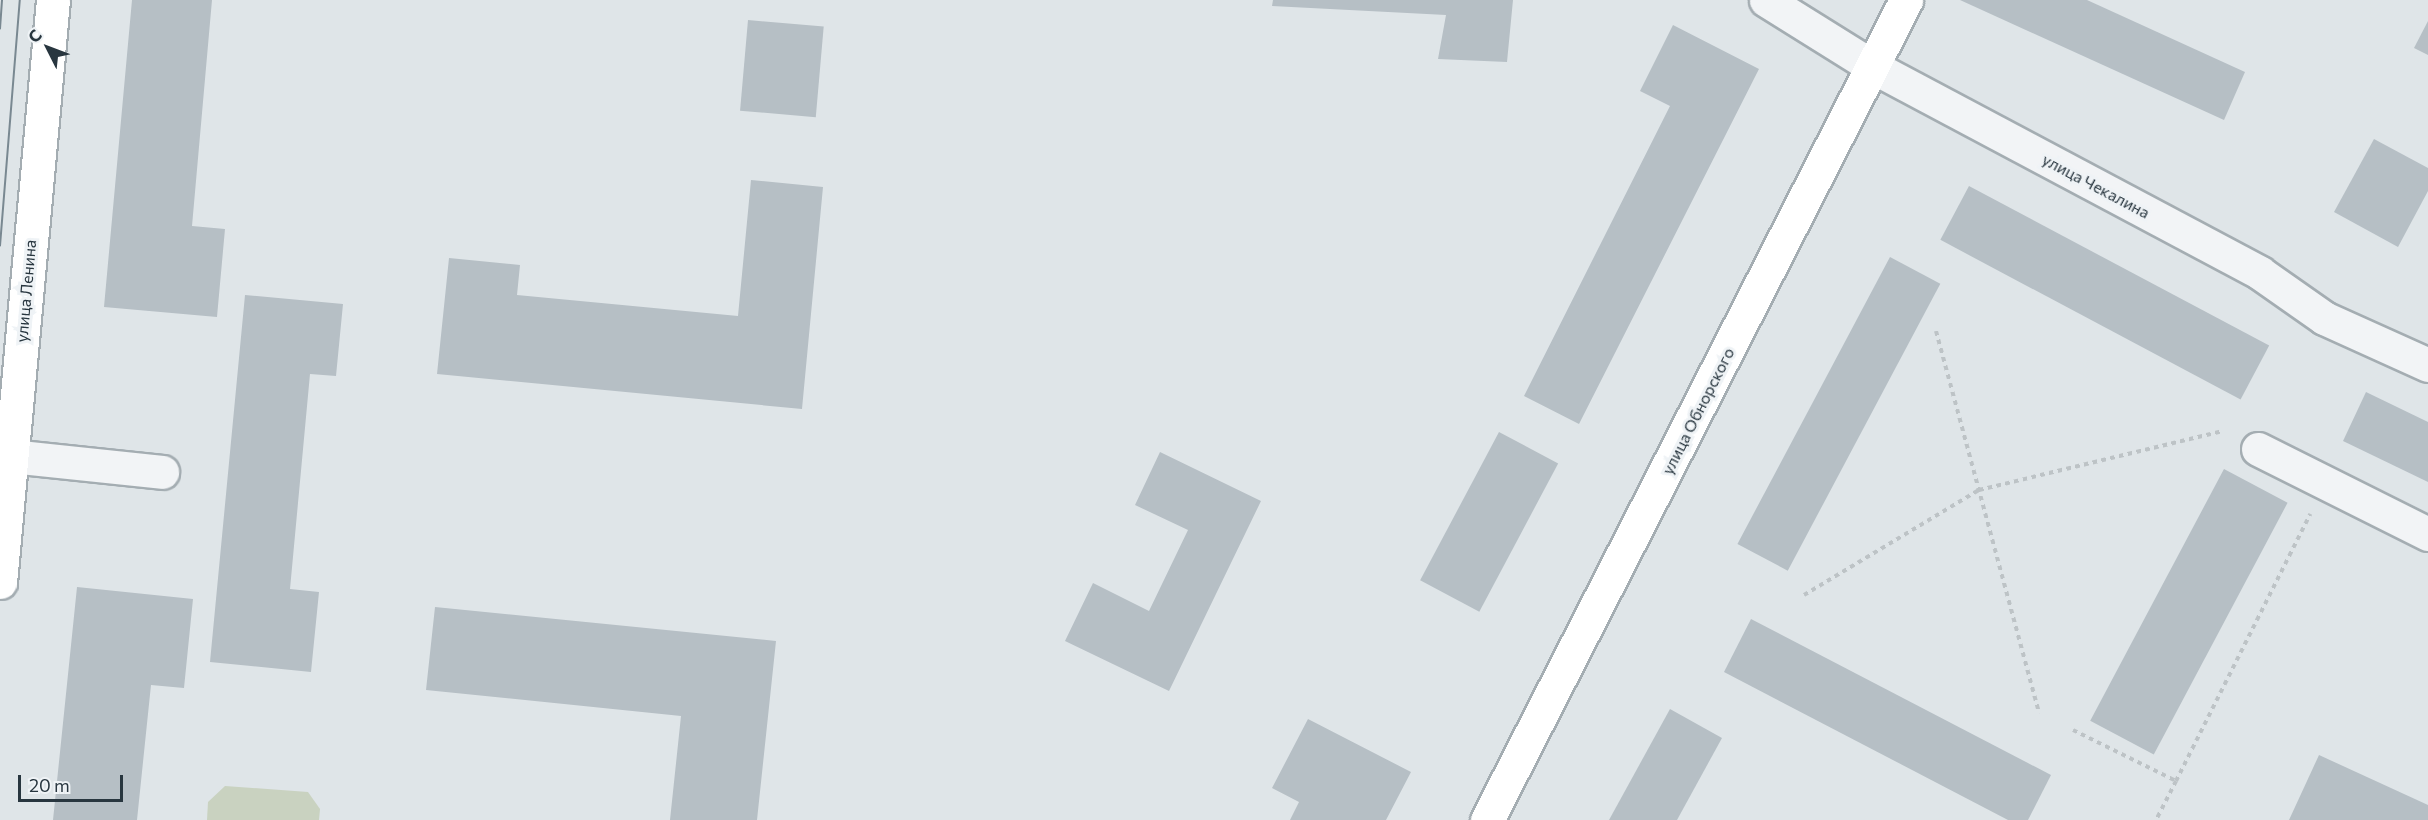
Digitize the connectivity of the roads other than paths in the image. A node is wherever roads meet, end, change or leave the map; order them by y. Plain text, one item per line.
1 (53, 0) edge
2 (1766, 0) edge
3 (1906, 0) edge
4 (1875, 68) junction
5 (2428, 365) edge
6 (2258, 449) dead end
7 (11, 456) junction
8 (162, 472) dead end
9 (2428, 534) edge
10 (0, 582) edge
11 (1487, 820) edge

1 - 7 main road, улица Ленина
2 - 4 street, улица Чекалина
3 - 4 main road, улица Обнорского
4 - 5 street, улица Чекалина
4 - 11 main road, улица Обнорского
6 - 9 street
7 - 8 street
7 - 10 main road, улица Ленина

